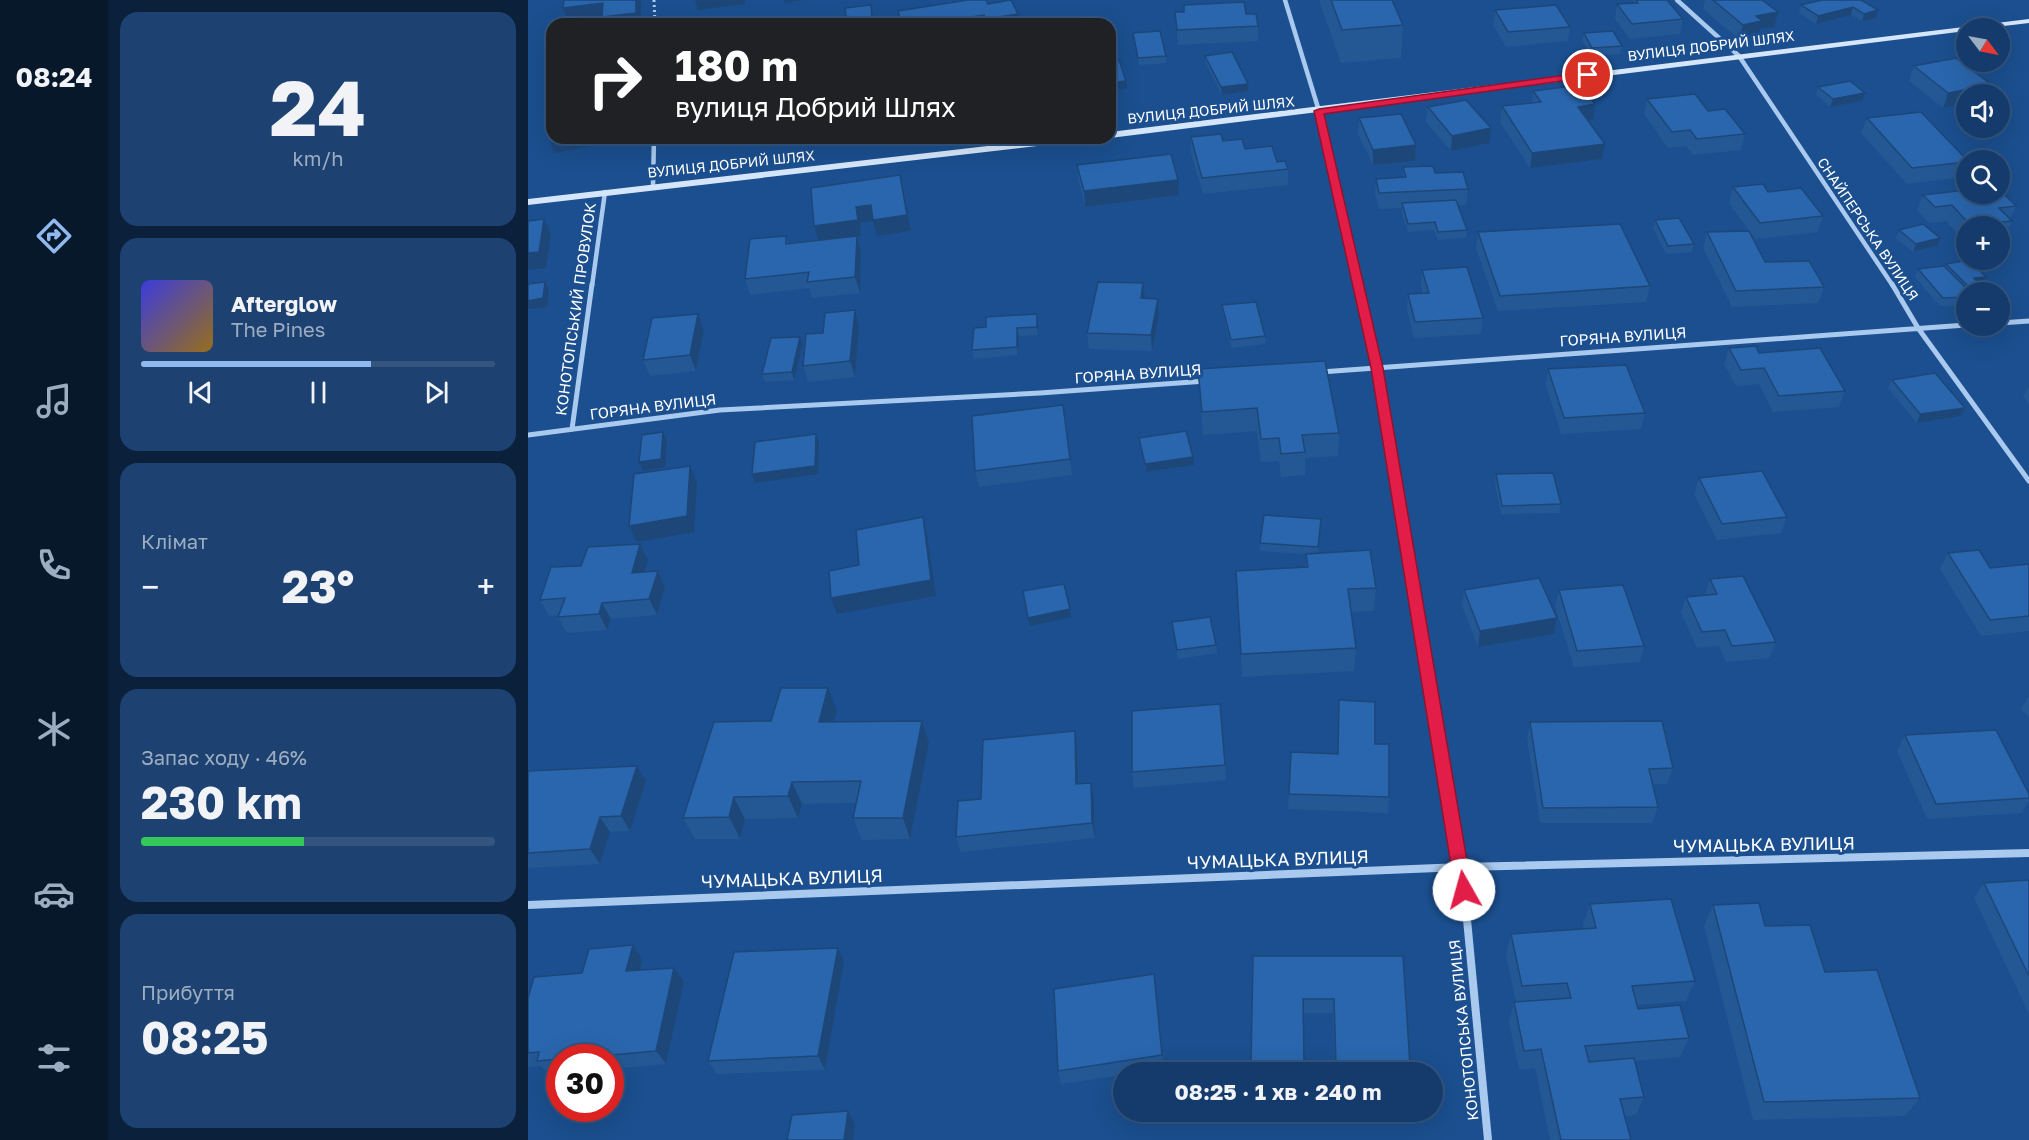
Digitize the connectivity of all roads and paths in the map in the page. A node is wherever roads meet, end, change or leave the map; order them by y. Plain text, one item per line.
1 (654, 0) edge
2 (1285, 0) edge
3 (1677, 0) edge
4 (655, 18) edge
5 (2029, 21) edge
6 (1739, 56) junction
7 (1319, 111) junction
8 (1116, 134) edge
9 (654, 144) edge
10 (1027, 144) edge
11 (653, 186) junction
12 (605, 192) junction
13 (528, 202) edge
14 (2029, 321) edge
15 (2010, 322) edge
16 (1956, 326) edge
17 (1918, 328) junction
18 (1377, 368) junction
19 (1319, 372) edge
20 (1214, 380) edge
21 (572, 429) junction
22 (528, 435) edge
23 (2029, 481) edge
24 (2029, 853) edge
25 (1461, 867) junction
26 (528, 905) edge
27 (1488, 1140) edge

1 - 4 path
2 - 7 street, КОНОТОПСЬКА ВУЛИЦЯ
3 - 6 street, СНАЙПЕРСЬКА ВУЛИЦЯ
5 - 6 street, ВУЛИЦЯ ДОБРИЙ ШЛЯХ
6 - 7 street, ВУЛИЦЯ ДОБРИЙ ШЛЯХ
6 - 17 street, СНАЙПЕРСЬКА ВУЛИЦЯ
7 - 8 street, ВУЛИЦЯ ДОБРИЙ ШЛЯХ
7 - 18 street, КОНОТОПСЬКА ВУЛИЦЯ
9 - 11 street
10 - 11 street, ВУЛИЦЯ ДОБРИЙ ШЛЯХ
11 - 12 street, ВУЛИЦЯ ДОБРИЙ ШЛЯХ
12 - 13 street, ВУЛИЦЯ ДОБРИЙ ШЛЯХ
12 - 21 street, КОНОТОПСЬКИЙ ПРОВУЛОК
14 - 15 street
16 - 17 street, ГОРЯНА ВУЛИЦЯ
17 - 18 street, ГОРЯНА ВУЛИЦЯ
17 - 23 street, СНАЙПЕРСЬКА ВУЛИЦЯ
18 - 19 street, ГОРЯНА ВУЛИЦЯ
18 - 25 street, КОНОТОПСЬКА ВУЛИЦЯ
20 - 21 street, ГОРЯНА ВУЛИЦЯ
21 - 22 street, ГОРЯНА ВУЛИЦЯ
24 - 25 street, ЧУМАЦЬКА ВУЛИЦЯ
25 - 26 street, ЧУМАЦЬКА ВУЛИЦЯ
25 - 27 street, КОНОТОПСЬКА ВУЛИЦЯ

